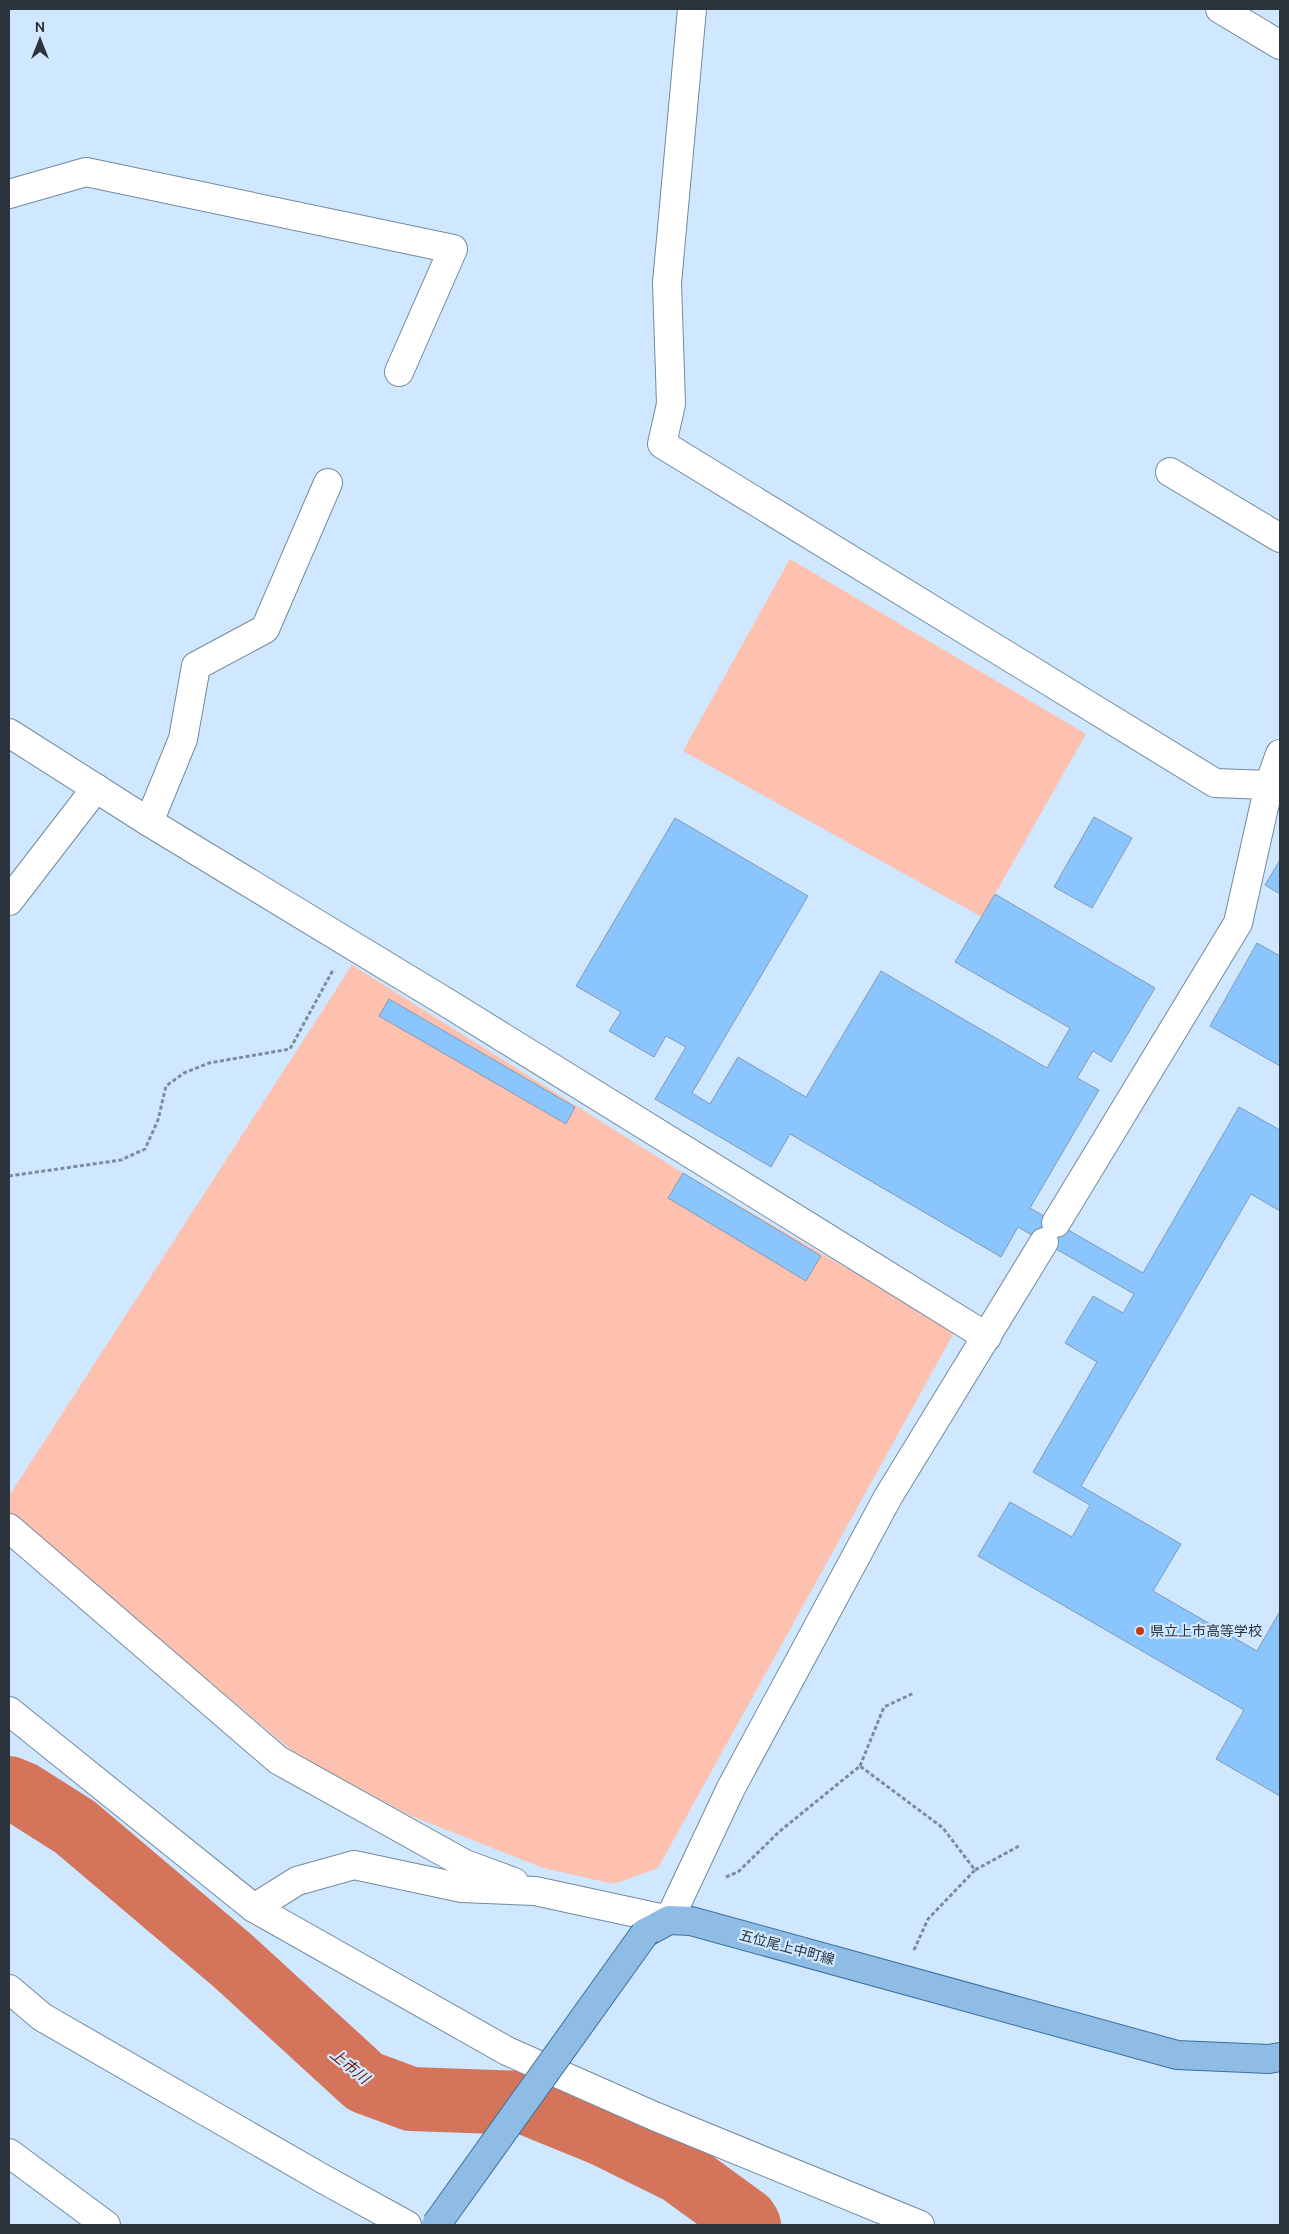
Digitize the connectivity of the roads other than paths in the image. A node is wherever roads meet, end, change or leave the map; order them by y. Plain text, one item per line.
1 (692, 9) edge
2 (1220, 9) edge
3 (1280, 45) edge
4 (9, 194) edge
5 (398, 372) dead end
6 (1170, 472) dead end
7 (328, 484) dead end
8 (1280, 538) edge
9 (9, 733) edge
10 (1280, 754) edge
11 (1269, 785) junction
12 (96, 788) junction
13 (149, 822) junction
14 (9, 901) edge
15 (987, 1337) junction
16 (9, 1528) edge
17 (9, 1711) edge
18 (535, 1891) junction
19 (254, 1908) junction
20 (670, 1920) junction
21 (9, 1989) edge
22 (1280, 2057) edge
23 (9, 2153) edge
24 (106, 2225) edge
25 (407, 2225) edge
26 (436, 2225) edge
27 (920, 2225) edge

1 - 11 street
2 - 3 street
4 - 5 street
6 - 8 street
7 - 13 street
9 - 12 street
10 - 11 street
11 - 15 street
12 - 13 street
12 - 14 street
13 - 15 street
15 - 20 street
16 - 18 street
17 - 19 street
18 - 19 street
18 - 20 street
19 - 27 street
20 - 22 main road, 五位尾上中町線
20 - 26 main road, bridge
21 - 25 street
23 - 24 street

